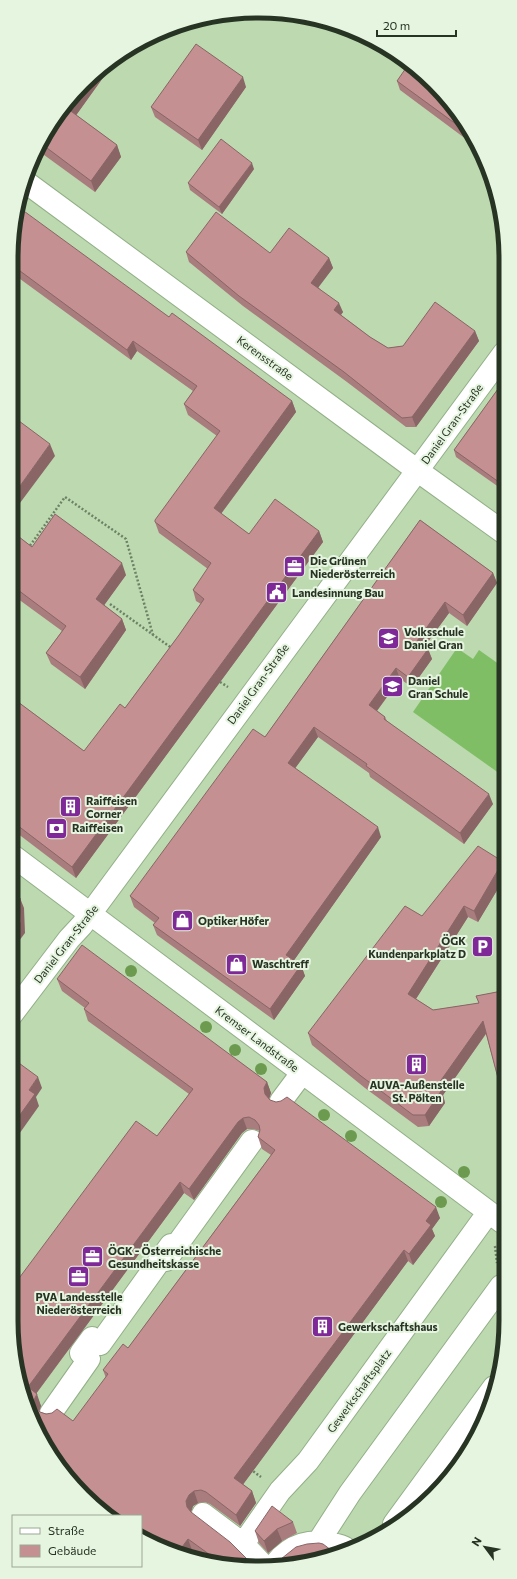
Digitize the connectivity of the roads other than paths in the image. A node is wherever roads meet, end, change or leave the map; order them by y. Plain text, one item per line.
1 (30, 185) edge
2 (499, 360) edge
3 (418, 471) junction
4 (499, 529) edge
5 (18, 860) edge
6 (90, 913) junction
7 (18, 1006) edge
8 (302, 1073) junction
9 (281, 1101) edge
10 (252, 1141) dead end
11 (498, 1220) edge
12 (174, 1244) junction
13 (499, 1289) edge
14 (137, 1300) dead end
15 (486, 1398) edge
16 (50, 1413) edge
17 (402, 1513) edge
18 (203, 1514) dead end
19 (319, 1541) junction
20 (243, 1544) junction
21 (340, 1547) edge
22 (278, 1560) edge
23 (259, 1561) edge

1 - 3 street, Kerensstraße
2 - 3 street, Daniel Gran-Straße
3 - 4 street, Kerensstraße
3 - 6 street, Daniel Gran-Straße
5 - 6 street, Kremser Landstraße
6 - 7 street, Daniel Gran-Straße
6 - 8 street, Kremser Landstraße
8 - 9 street
8 - 11 street, Kremser Landstraße
10 - 12 street
11 - 20 street, Gewerkschaftsplatz
12 - 14 street
12 - 16 street
13 - 19 street
15 - 17 street
18 - 20 street
19 - 21 street
19 - 22 street
20 - 23 street

